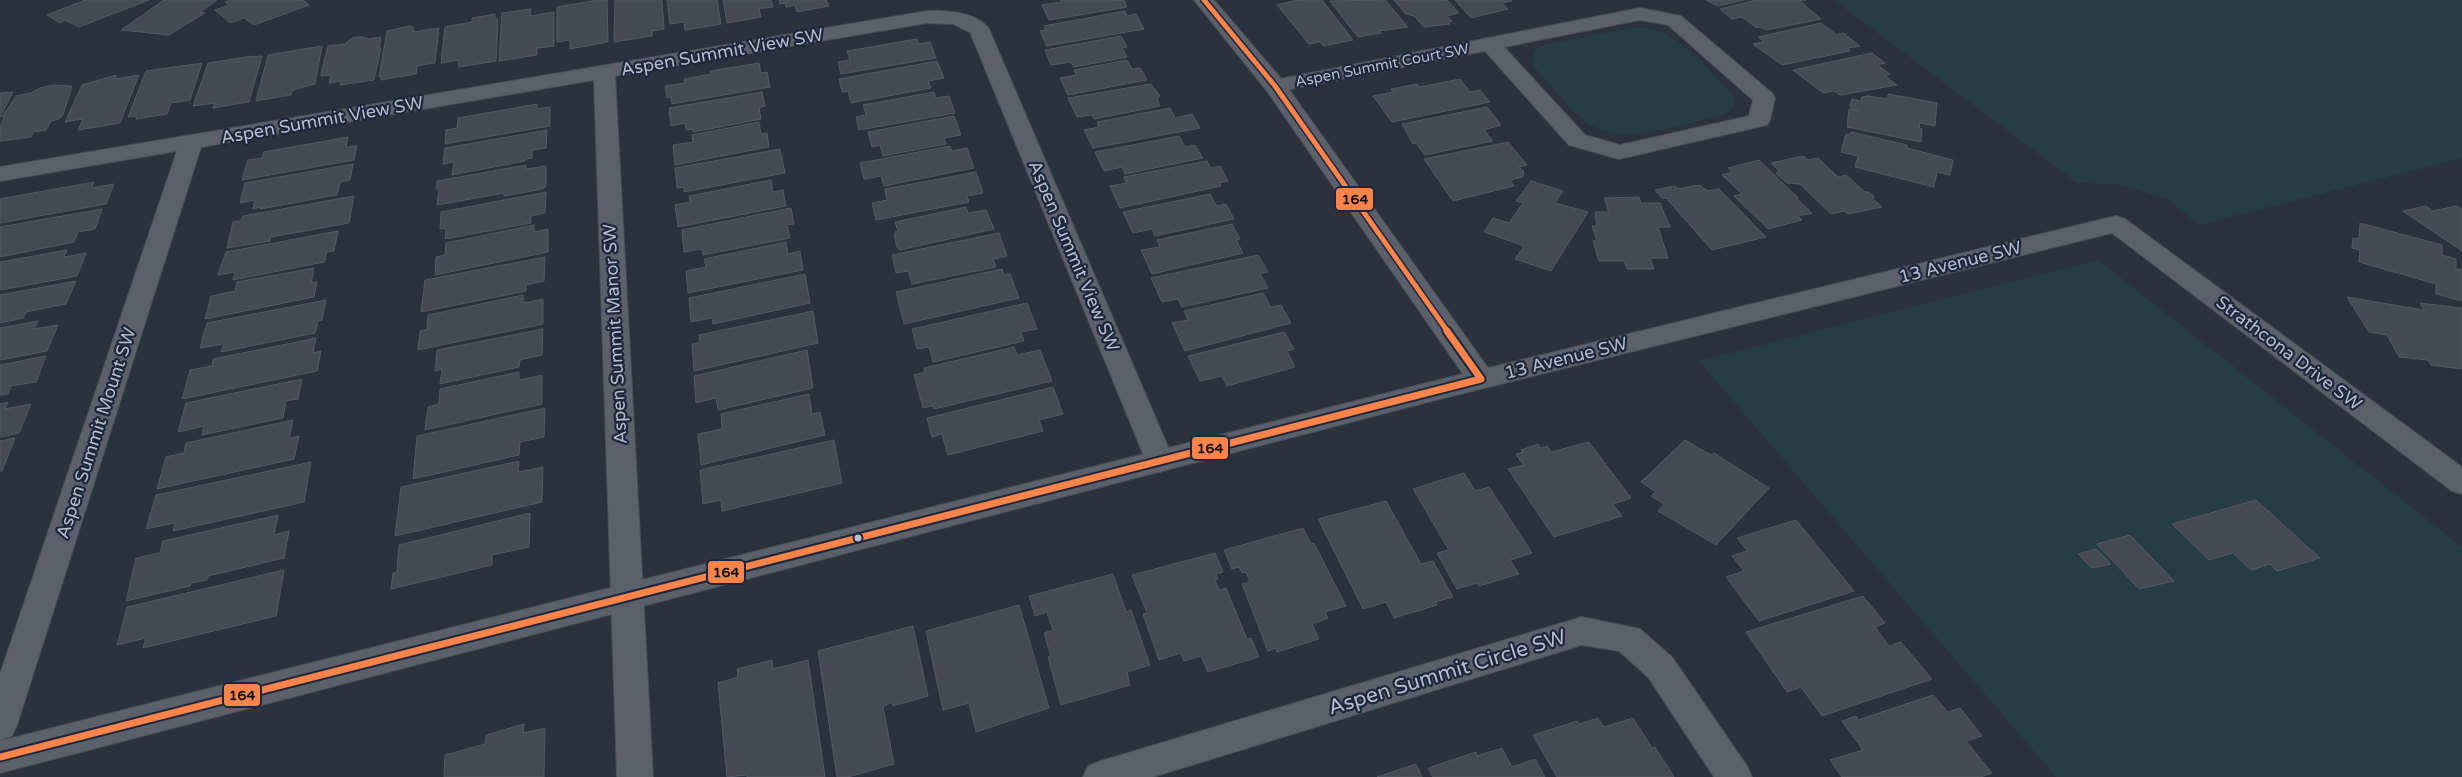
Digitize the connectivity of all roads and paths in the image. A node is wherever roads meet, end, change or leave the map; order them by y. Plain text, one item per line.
1 (1204, 0) edge
2 (1490, 44) junction
3 (604, 72) junction
4 (1275, 86) junction
5 (192, 141) junction
6 (0, 174) edge
7 (2116, 224) joint
8 (1481, 379) junction
9 (1160, 460) junction
10 (2462, 483) edge
11 (627, 597) junction
12 (0, 725) edge
13 (0, 757) edge
14 (635, 777) edge
15 (1101, 777) edge
16 (1734, 777) edge

1 - 4 street
2 - 2 street, Aspen Summit Court SW
2 - 4 street, Aspen Summit Court SW
3 - 5 street, Aspen Summit View SW
3 - 9 street, Aspen Summit View SW
3 - 11 street, Aspen Summit Manor SW
4 - 8 street
5 - 6 street, Aspen Summit View SW
5 - 12 street, Aspen Summit Mount SW
7 - 8 street, 13 Avenue SW
7 - 10 street, Strathcona Drive SW
8 - 9 street, 13 Avenue SW
9 - 11 street, 13 Avenue SW
11 - 13 street, 13 Avenue SW
11 - 14 street
15 - 16 street, Aspen Summit Circle SW

